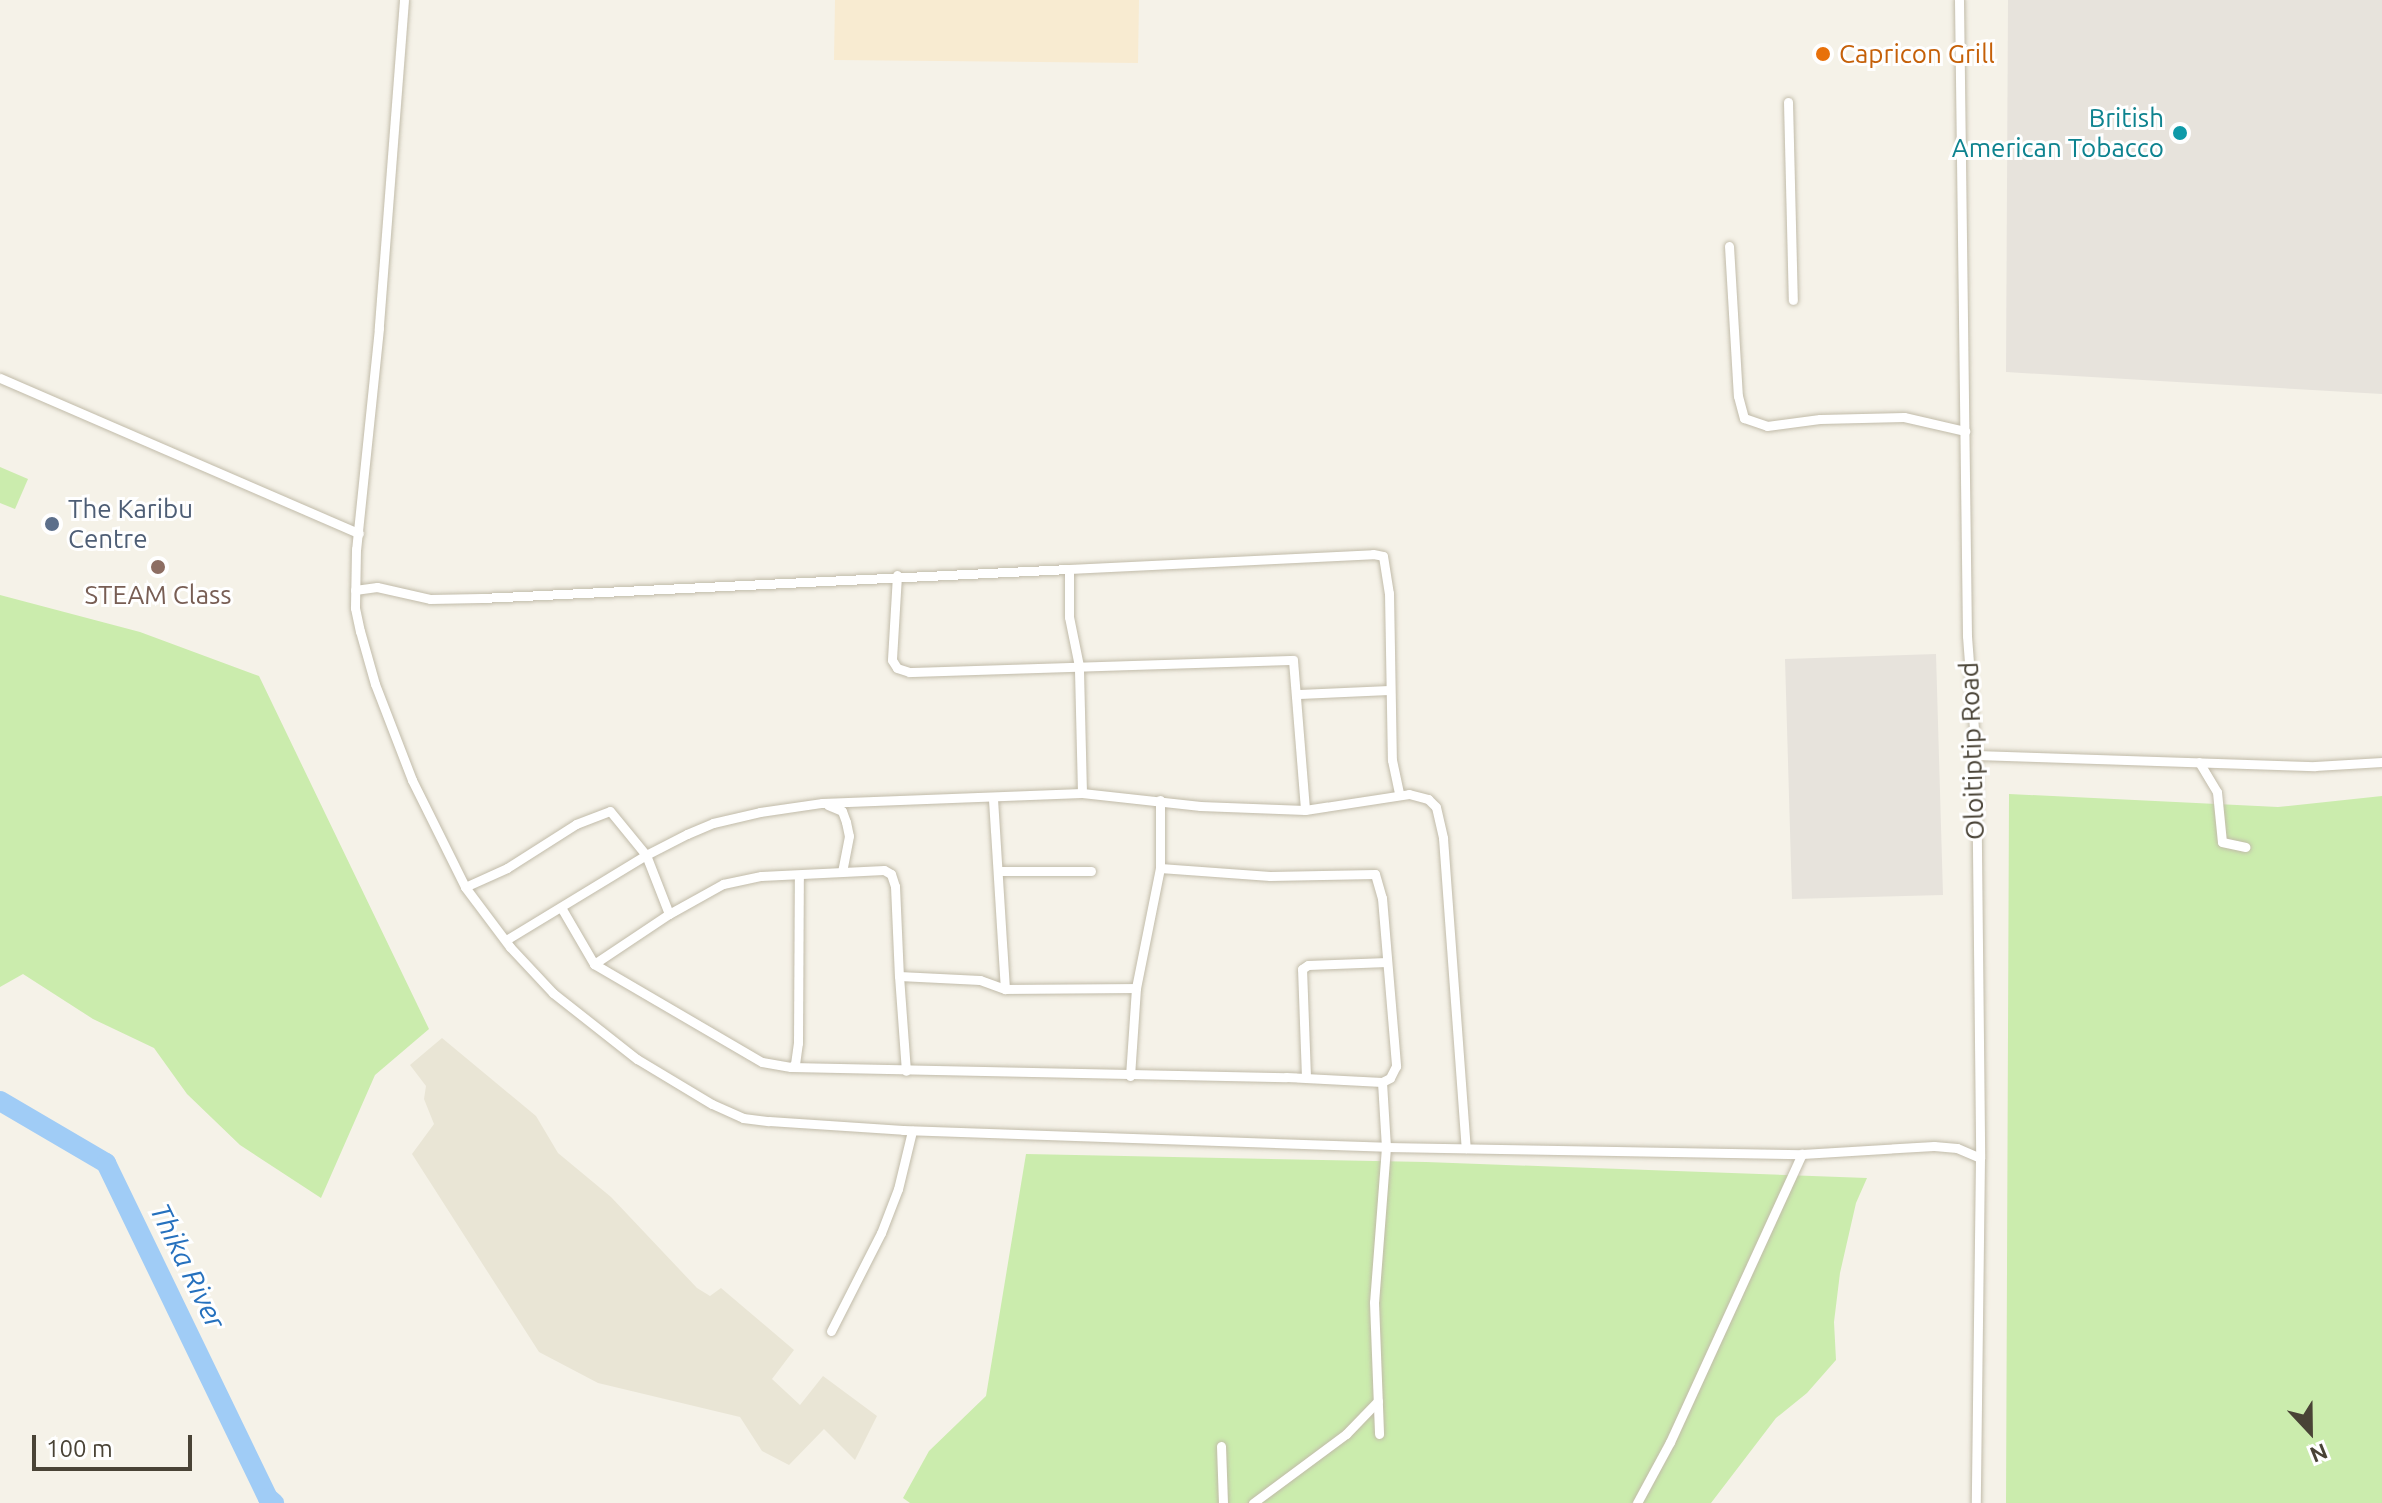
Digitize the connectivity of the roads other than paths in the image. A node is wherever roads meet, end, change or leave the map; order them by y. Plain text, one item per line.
1 (404, 0) edge
2 (1959, 0) edge
3 (1788, 102) dead end
4 (1729, 246) dead end
5 (1793, 300) dead end
6 (0, 378) edge
7 (1965, 431) junction
8 (359, 533) junction
9 (1069, 569) junction
10 (897, 575) junction
11 (355, 590) junction
12 (1079, 666) junction
13 (1390, 690) junction
14 (1298, 694) junction
15 (1976, 755) junction
16 (2199, 762) junction
17 (2382, 762) edge
18 (1082, 793) junction
19 (1399, 794) junction
20 (993, 799) junction
21 (1160, 800) junction
22 (822, 803) junction
23 (1305, 810) junction
24 (2245, 847) dead end
25 (646, 855) junction
26 (1160, 868) junction
27 (842, 871) junction
28 (1000, 871) junction
29 (1091, 871) dead end
30 (799, 876) junction
31 (465, 887) junction
32 (562, 909) junction
33 (669, 914) junction
34 (506, 940) junction
35 (1387, 962) junction
36 (594, 964) junction
37 (899, 976) junction
38 (1136, 988) junction
39 (1005, 989) junction
40 (791, 1067) junction
41 (906, 1071) junction
42 (1130, 1076) junction
43 (1306, 1077) junction
44 (1382, 1082) junction
45 (912, 1131) junction
46 (1386, 1147) junction
47 (1466, 1148) junction
48 (1802, 1154) junction
49 (1980, 1158) junction
50 (831, 1331) dead end
51 (1378, 1401) junction
52 (1379, 1434) dead end
53 (1221, 1446) dead end
54 (1223, 1503) edge
55 (1253, 1503) edge
56 (1637, 1503) edge
57 (1976, 1503) edge

1 - 8 street
2 - 7 street, Oloitiptip Road
3 - 5 street
4 - 7 street
6 - 8 street
7 - 15 street, Oloitiptip Road
8 - 11 street
9 - 10 street
9 - 12 street
9 - 13 street
10 - 11 street
10 - 12 street
11 - 31 street
12 - 14 street
12 - 18 street
13 - 14 street
13 - 19 street
14 - 23 street
15 - 16 street
15 - 49 street, Oloitiptip Road
16 - 17 street
16 - 24 street
18 - 20 street
18 - 21 street
19 - 23 street
19 - 47 street
20 - 22 street
20 - 28 street
21 - 23 street
21 - 26 street
22 - 25 street
22 - 27 street
25 - 31 street
25 - 32 street
25 - 33 street
26 - 35 street
26 - 38 street
27 - 30 street
27 - 37 street
28 - 29 street
28 - 39 street
30 - 33 street
30 - 40 street
31 - 34 street
32 - 34 street
32 - 36 street
33 - 36 street
34 - 45 street
35 - 43 street
35 - 44 street
36 - 40 street
37 - 39 street
37 - 41 street
38 - 39 street
38 - 42 street
40 - 41 street
41 - 42 street
42 - 43 street
43 - 44 street
44 - 46 street
45 - 46 street
45 - 50 street
46 - 47 street
46 - 51 street
47 - 48 street
48 - 49 street
48 - 56 street
49 - 57 street, Oloitiptip Road
51 - 52 street
51 - 55 street
53 - 54 street

